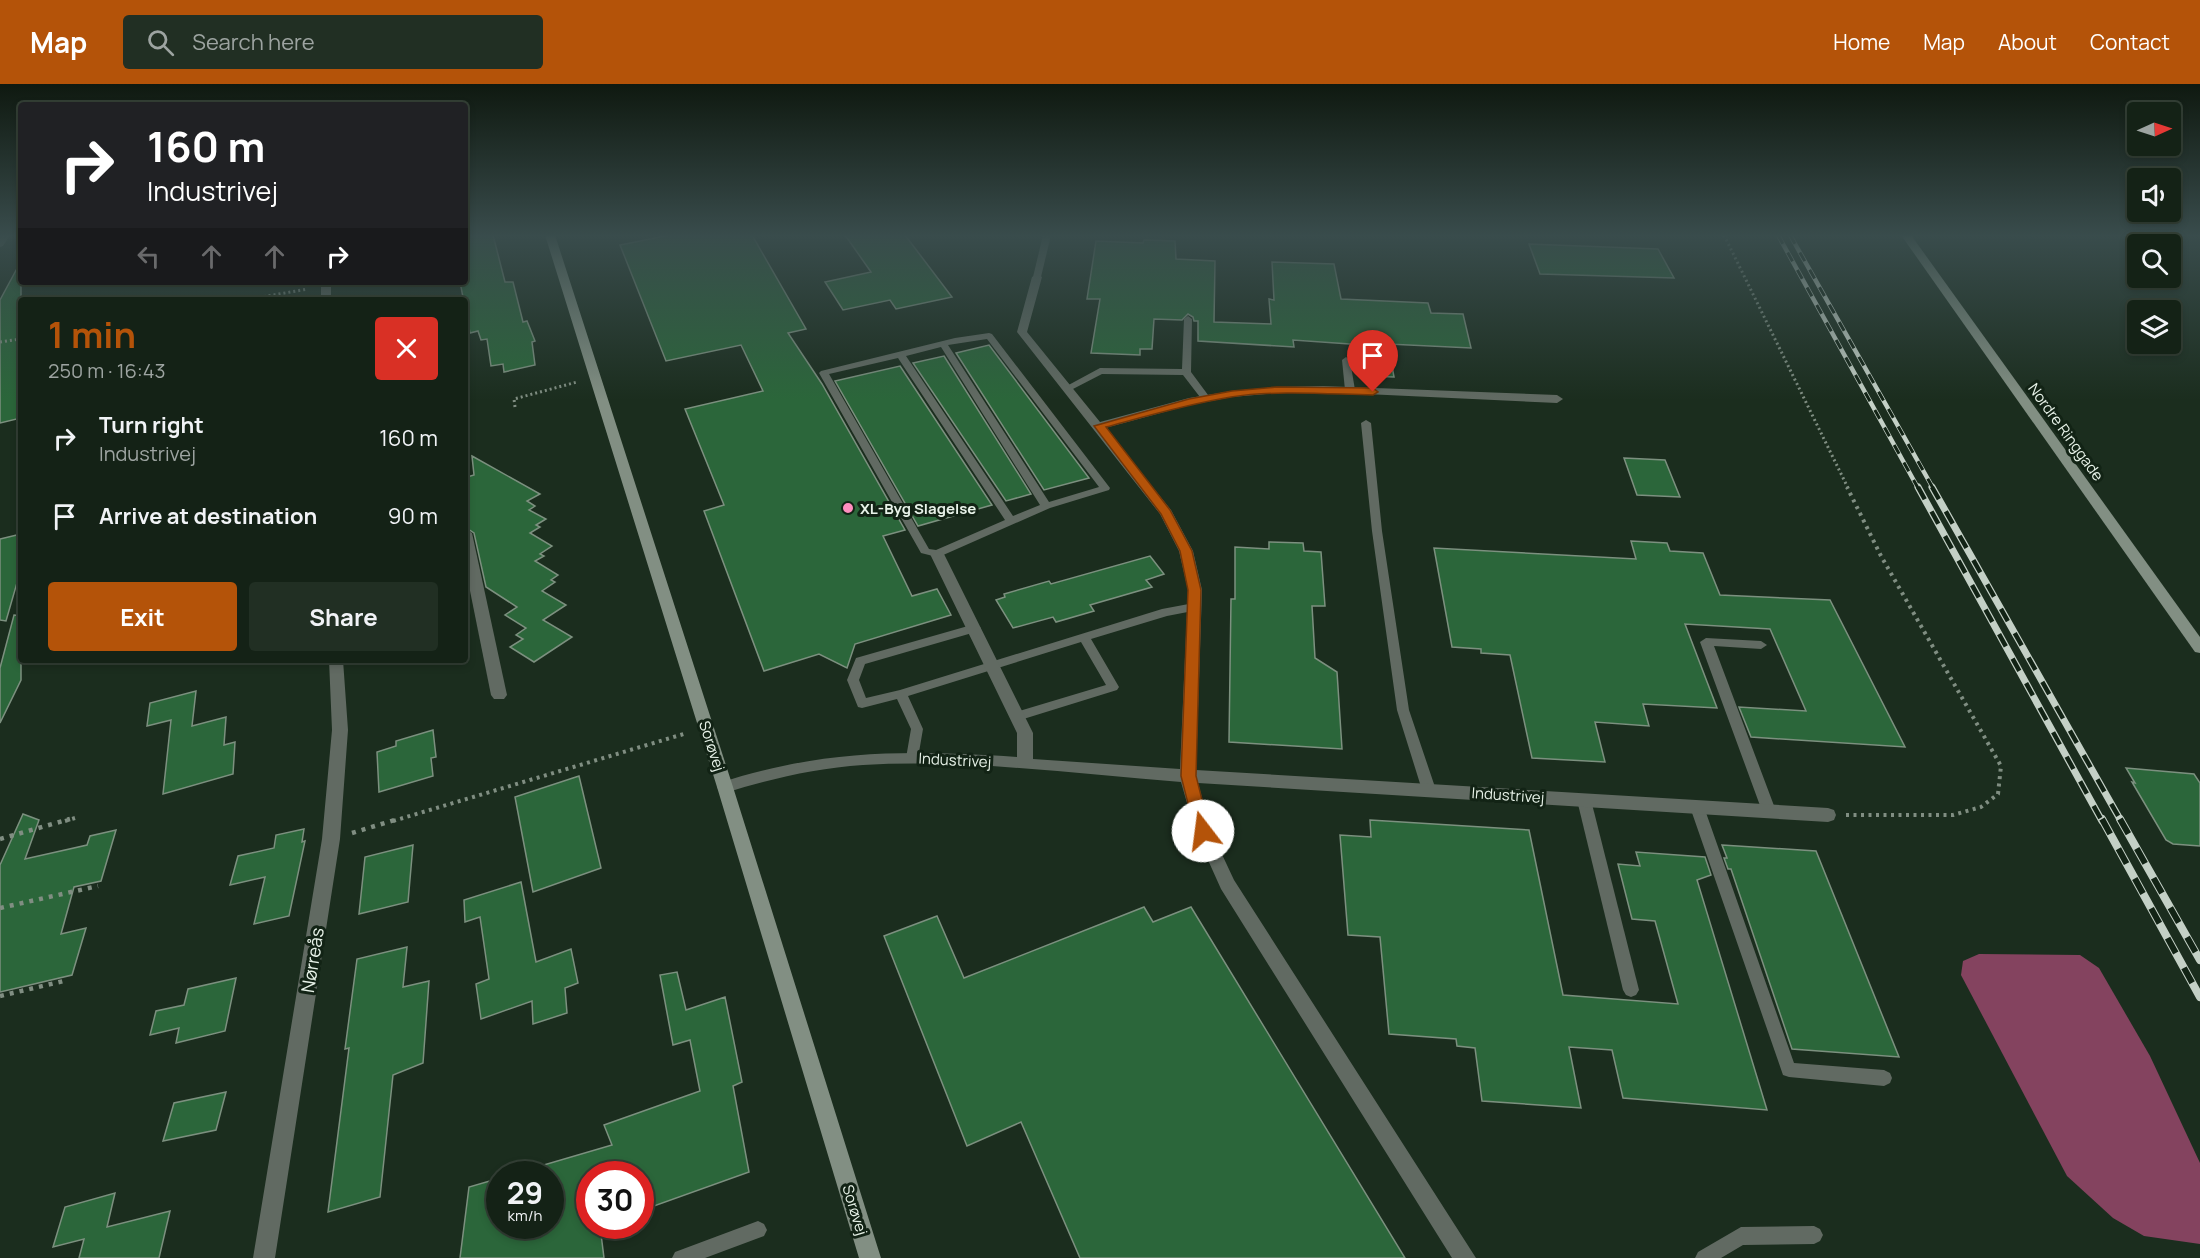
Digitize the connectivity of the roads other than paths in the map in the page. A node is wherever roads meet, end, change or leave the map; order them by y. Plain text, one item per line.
1 (567, 290) edge
2 (1034, 290) edge
3 (1944, 290) edge
4 (1188, 319) dead end
5 (943, 344) junction
6 (900, 354) junction
7 (1346, 360) dead end
8 (1186, 372) junction
9 (1068, 388) junction
10 (1350, 390) junction
11 (1206, 399) junction
12 (1557, 399) dead end
13 (1366, 423) dead end
14 (1099, 426) junction
15 (1046, 506) junction
16 (1011, 521) junction
17 (468, 547) edge
18 (937, 554) junction
19 (1194, 607) junction
20 (975, 628) junction
21 (1084, 637) junction
22 (1761, 645) dead end
23 (2200, 648) edge
24 (336, 663) edge
25 (992, 664) junction
26 (900, 694) junction
27 (499, 695) dead end
28 (1017, 716) junction
29 (912, 758) junction
30 (1025, 764) junction
31 (1188, 776) junction
32 (725, 787) junction
33 (1429, 790) junction
34 (1584, 800) junction
35 (1696, 807) junction
36 (1769, 811) junction
37 (1828, 815) road end
38 (1631, 990) dead end
39 (1884, 1078) dead end
40 (758, 1230) dead end
41 (1814, 1235) dead end
42 (264, 1258) edge
43 (681, 1258) edge
44 (870, 1258) edge
45 (1465, 1258) edge
46 (1704, 1258) edge

1 - 32 street, Sorøvej
2 - 9 street
3 - 23 street, Nordre Ringgade
4 - 8 lane
5 - 6 lane
5 - 15 lane
5 - 15 lane
6 - 16 lane
6 - 18 lane
7 - 10 lane
8 - 9 lane
8 - 11 lane
9 - 14 street
10 - 11 street
10 - 12 street
11 - 14 street
13 - 33 lane
14 - 19 street
15 - 16 lane
16 - 18 lane
17 - 27 street
18 - 20 street
19 - 21 lane
19 - 31 street
20 - 25 street
20 - 26 lane
21 - 25 lane
21 - 28 lane
22 - 36 lane
24 - 42 street, Nørreås
25 - 26 lane
25 - 28 street
26 - 29 lane
28 - 30 street
29 - 30 street, Industrivej
29 - 32 street, Industrivej
30 - 31 street, Industrivej
31 - 33 street, Industrivej
31 - 45 street
32 - 44 street, Sorøvej
33 - 34 street, Industrivej
34 - 35 street, Industrivej
34 - 38 lane
35 - 36 street, Industrivej
35 - 39 lane
36 - 37 street, Industrivej
40 - 43 lane
41 - 46 lane

